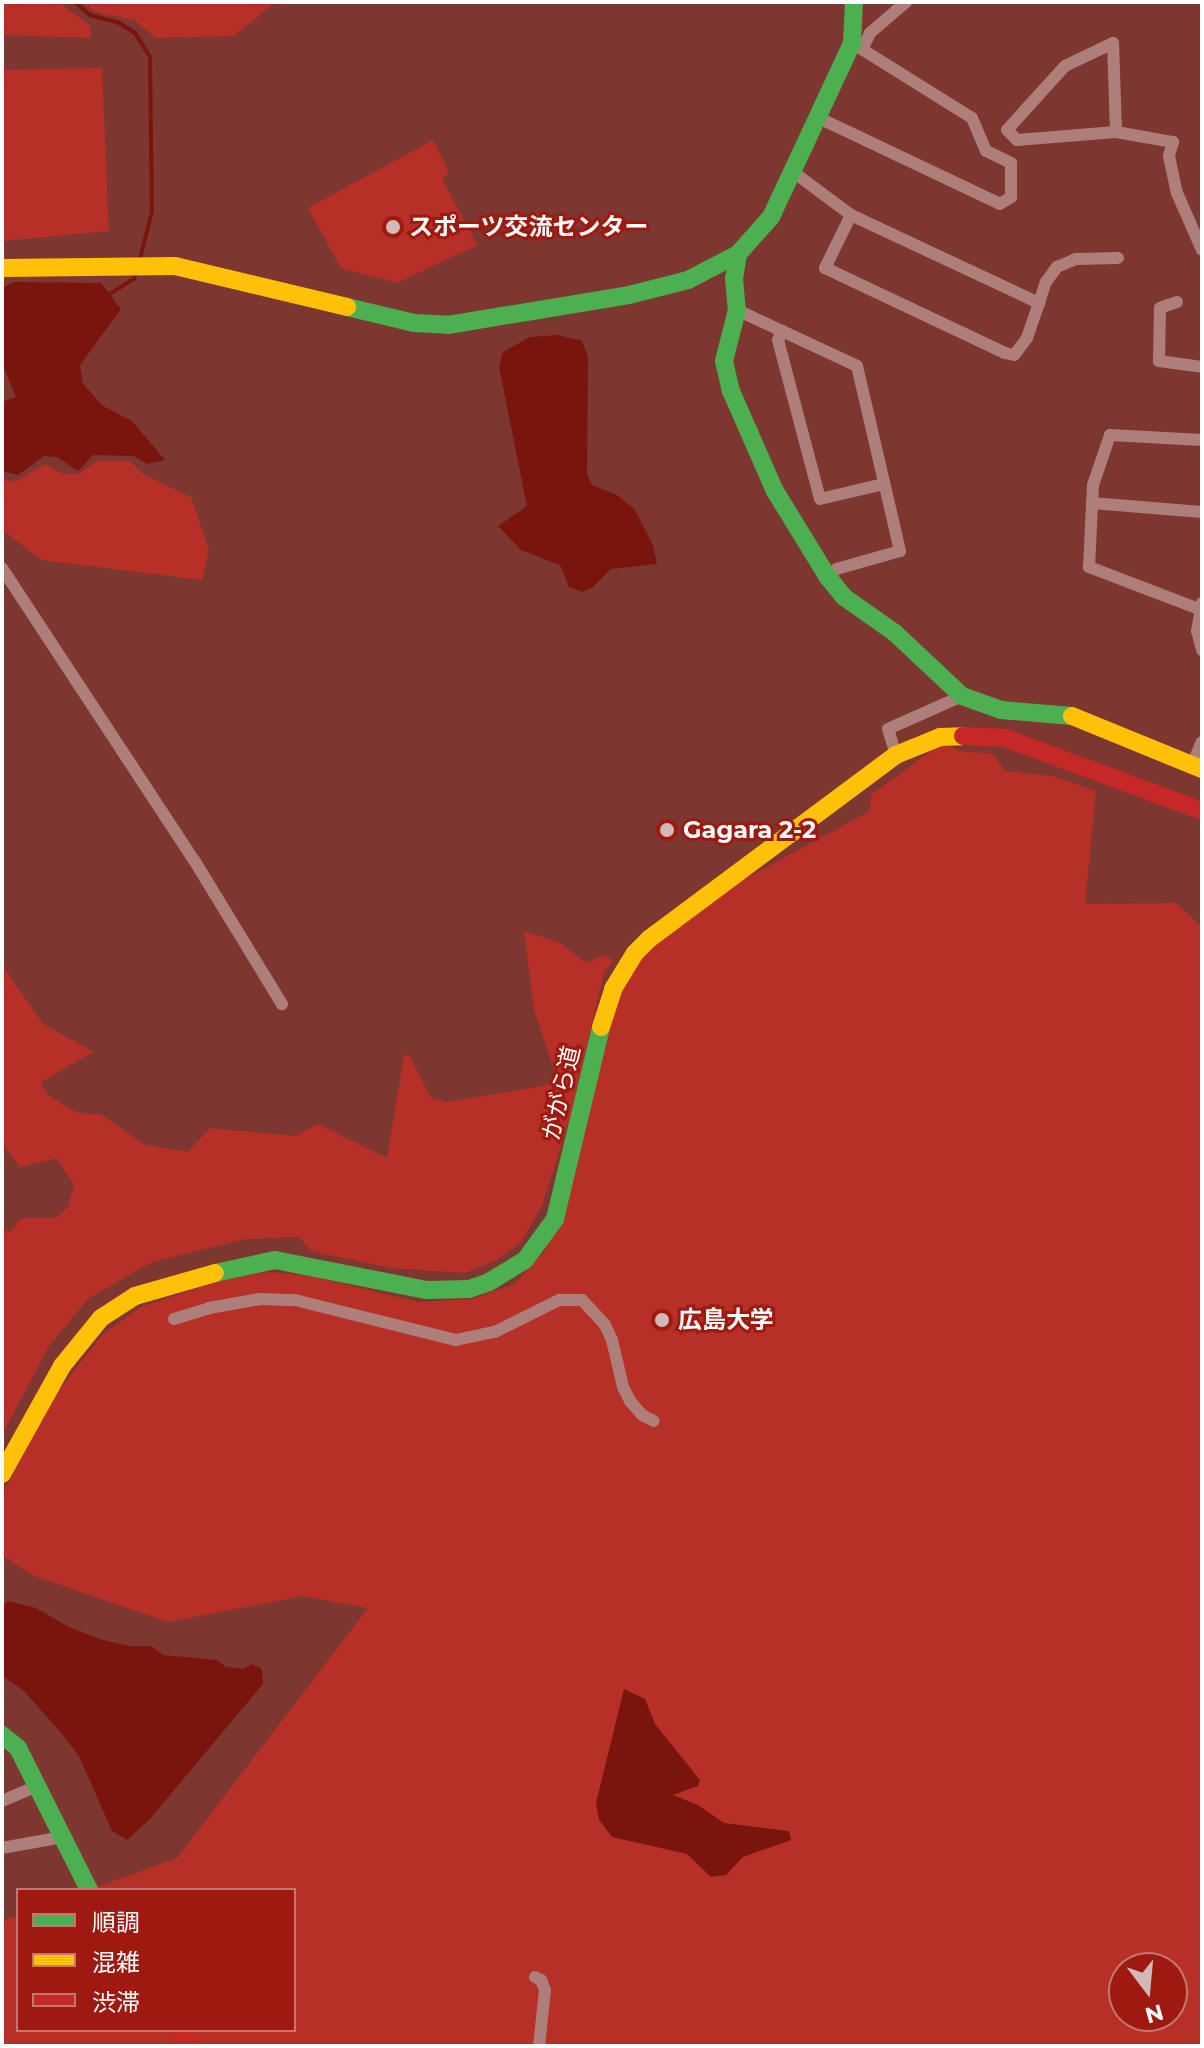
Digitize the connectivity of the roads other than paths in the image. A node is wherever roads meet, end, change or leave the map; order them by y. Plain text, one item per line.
1 (854, 2) edge
2 (906, 2) edge
3 (860, 39) junction
4 (819, 118) junction
5 (1116, 132) junction
6 (792, 171) junction
7 (851, 215) junction
8 (1202, 250) edge
9 (738, 254) junction
10 (1118, 258) dead end
11 (2, 268) edge
12 (1177, 302) dead end
13 (1039, 303) junction
14 (737, 310) junction
15 (783, 331) junction
16 (1202, 367) edge
17 (1202, 440) edge
18 (884, 484) junction
19 (1092, 503) junction
20 (1202, 512) edge
21 (2, 568) edge
22 (827, 576) junction
23 (1201, 605) edge
24 (1202, 650) edge
25 (962, 696) junction
26 (1202, 742) edge
27 (896, 755) junction
28 (1197, 767) edge
29 (1202, 811) edge
30 (282, 1004) dead end
31 (174, 1319) dead end
32 (654, 1421) dead end
33 (2, 1474) edge
34 (2, 1735) edge
35 (38, 1786) junction
36 (2, 1801) edge
37 (63, 1837) junction
38 (2, 1848) edge
39 (88, 1888) edge
40 (535, 1977) dead end
41 (539, 2046) edge

1 - 3 street
2 - 3 street
3 - 4 street
3 - 4 street
4 - 6 street
5 - 5 street
5 - 8 street
6 - 7 street
6 - 9 street
7 - 13 street
7 - 13 street
9 - 11 street
9 - 14 street
10 - 13 street
12 - 16 street
14 - 15 street
14 - 22 street
15 - 18 street
15 - 18 street
17 - 19 street
18 - 22 street
19 - 20 street
19 - 23 street
21 - 30 street
22 - 25 street
23 - 24 street
25 - 27 street
25 - 28 street
26 - 28 street
27 - 29 street, ががら道
27 - 33 street, ががら道
31 - 32 street
34 - 35 street
35 - 36 street
35 - 37 street
37 - 38 street
37 - 39 street
40 - 41 street

